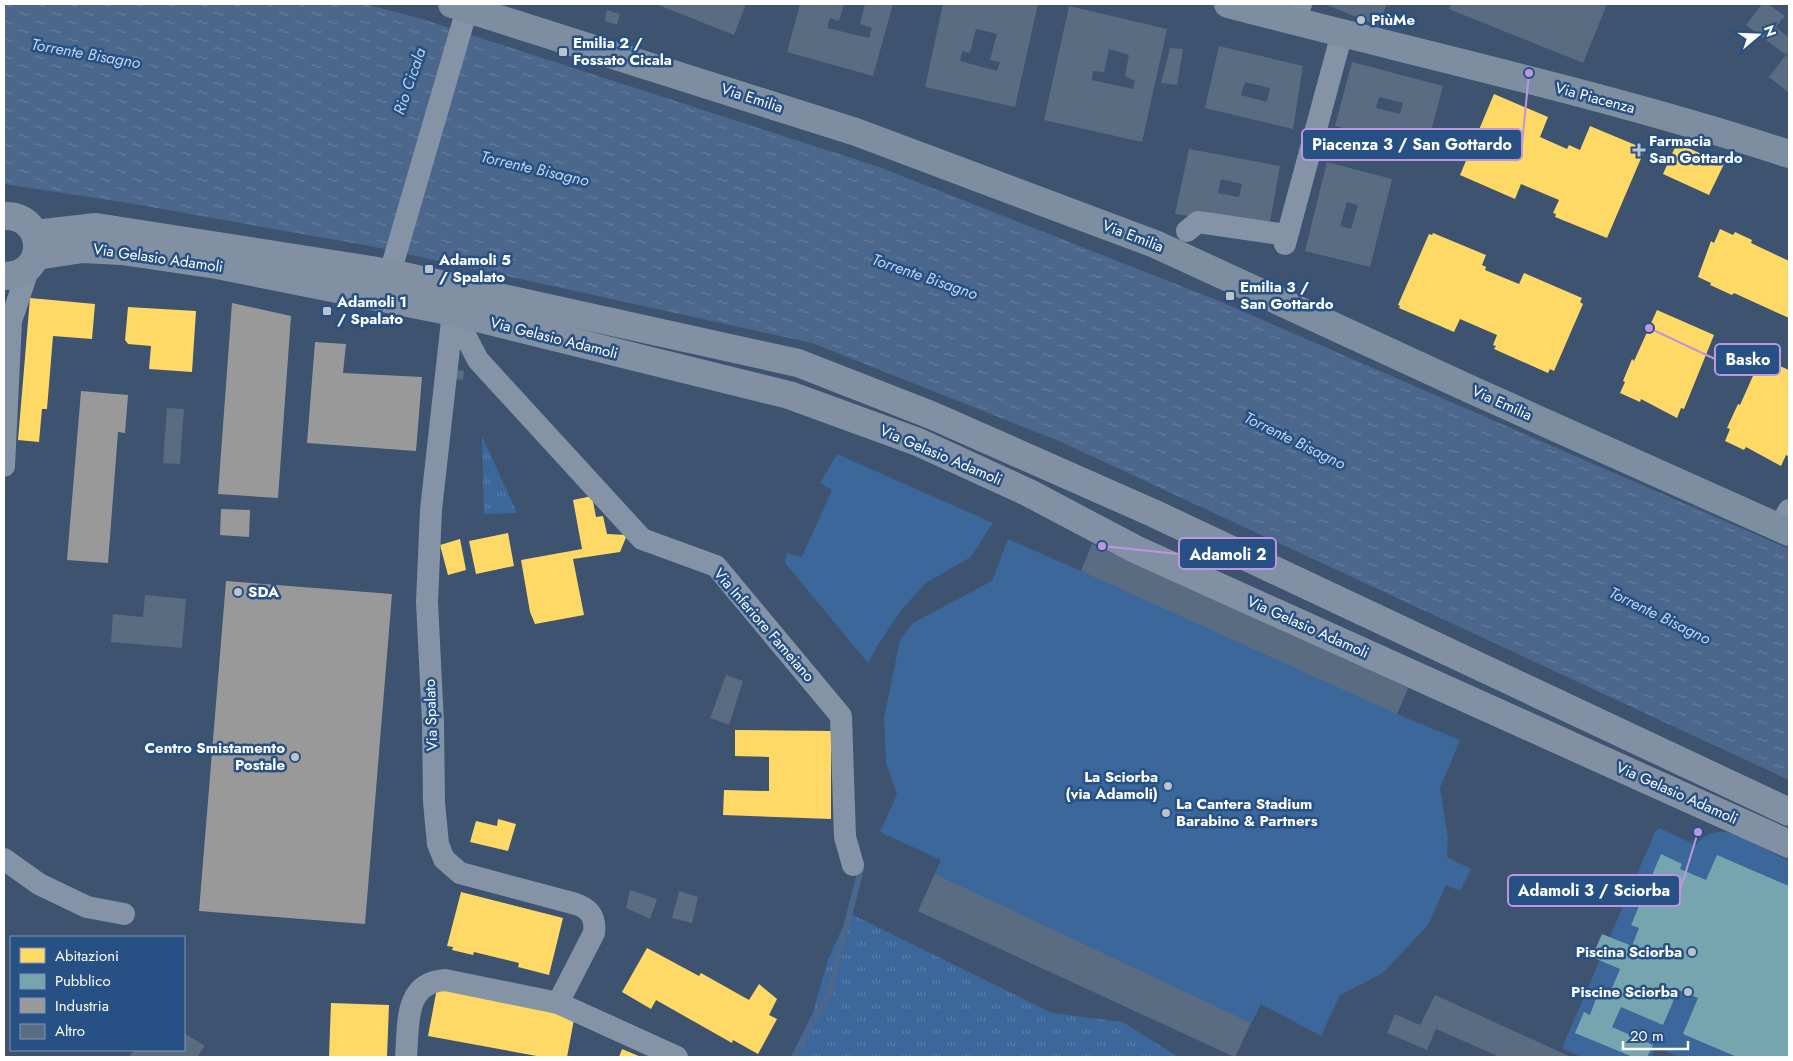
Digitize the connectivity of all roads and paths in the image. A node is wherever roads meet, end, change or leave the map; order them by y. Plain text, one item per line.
1 (1228, 4) edge
2 (1298, 13) edge
3 (460, 15) edge
4 (1342, 33) junction
5 (1789, 154) edge
6 (4, 216) edge
7 (1187, 231) dead end
8 (26, 258) edge
9 (392, 265) junction
10 (4, 300) edge
11 (453, 312) junction
12 (11, 322) junction
13 (4, 466) edge
14 (1786, 523) edge
15 (1789, 812) edge
16 (1789, 844) edge
17 (4, 859) edge
18 (853, 865) dead end
19 (124, 914) dead end
20 (558, 1003) junction
21 (406, 1057) edge
22 (678, 1057) edge

1 - 2 main road, Via Piacenza
2 - 4 main road, Via Piacenza
3 - 9 street
3 - 14 main road, Via Emilia
4 - 5 main road, Via Piacenza
4 - 7 street
6 - 8 main road
8 - 9 main road, Via Gelasio Adamoli
8 - 11 main road, Via Gelasio Adamoli
8 - 12 street
9 - 15 main road, Via Gelasio Adamoli
10 - 12 street
11 - 16 main road, Via Gelasio Adamoli
11 - 18 street, Via Inferiore Fameiano
11 - 20 street, Via Spalato
12 - 13 street
17 - 19 street
20 - 21 street
20 - 22 street

